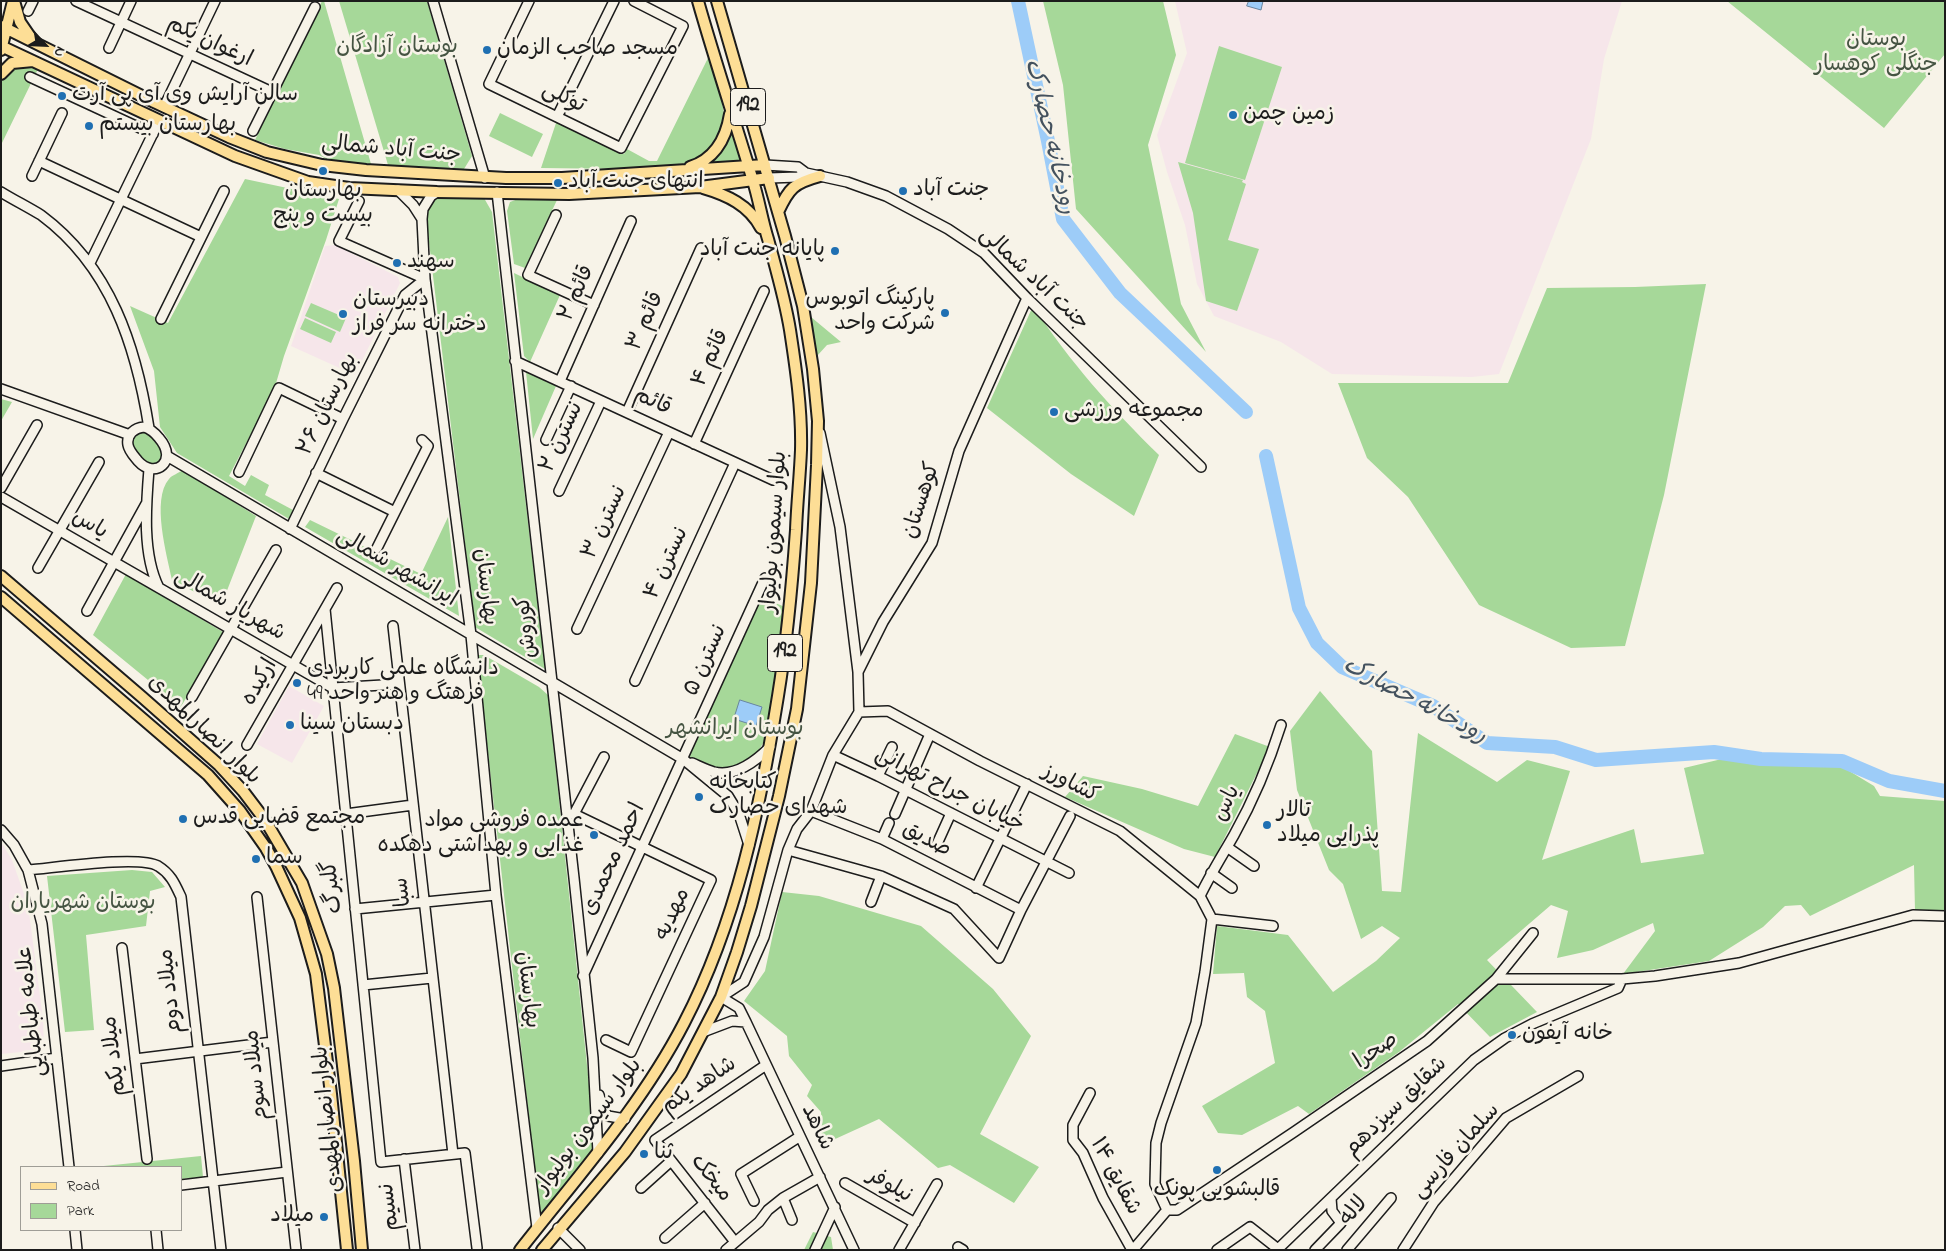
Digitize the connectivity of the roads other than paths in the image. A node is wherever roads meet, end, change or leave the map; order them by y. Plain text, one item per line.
1 (14, 1) edge
2 (33, 1) edge
3 (76, 1) edge
4 (131, 1) edge
5 (215, 1) edge
6 (433, 1) edge
7 (529, 1) edge
8 (614, 1) edge
9 (634, 1) edge
10 (698, 1) edge
11 (717, 1) edge
12 (315, 7) dead end
13 (28, 11) dead end
14 (121, 23) junction
15 (4, 27) edge
16 (35, 44) junction
17 (2, 48) edge
18 (109, 48) dead end
19 (190, 55) junction
20 (34, 61) junction
21 (1, 74) edge
22 (30, 76) dead end
23 (272, 92) junction
24 (164, 107) junction
25 (731, 111) junction
26 (62, 113) dead end
27 (557, 118) junction
28 (159, 121) junction
29 (254, 131) dead end
30 (153, 134) junction
31 (39, 161) junction
32 (765, 165) junction
33 (748, 167) junction
34 (682, 170) junction
35 (806, 173) junction
36 (32, 176) dead end
37 (820, 176) junction
38 (485, 178) junction
39 (769, 178) junction
40 (752, 180) junction
41 (700, 187) junction
42 (224, 190) dead end
43 (398, 190) junction
44 (1, 192) edge
45 (437, 192) junction
46 (497, 192) junction
47 (121, 200) junction
48 (359, 201) dead end
49 (778, 212) junction
50 (556, 215) dead end
51 (422, 219) junction
52 (631, 221) dead end
53 (201, 237) junction
54 (768, 239) junction
55 (701, 248) dead end
56 (90, 263) junction
57 (425, 279) junction
58 (764, 291) dead end
59 (1027, 298) junction
60 (594, 305) junction
61 (160, 319) dead end
62 (516, 361) junction
63 (560, 381) junction
64 (571, 386) junction
65 (1, 389) edge
66 (1, 395) edge
67 (13, 395) junction
68 (601, 401) junction
69 (627, 412) junction
70 (343, 419) junction
71 (818, 421) junction
72 (36, 425) dead end
73 (149, 428) junction
74 (668, 432) junction
75 (130, 435) junction
76 (422, 440) dead end
77 (546, 440) dead end
78 (694, 444) junction
79 (167, 456) junction
80 (99, 462) dead end
81 (735, 463) junction
82 (1201, 467) dead end
83 (149, 468) junction
84 (239, 472) dead end
85 (316, 473) junction
86 (773, 480) dead end
87 (1, 488) edge
88 (559, 491) dead end
89 (1, 498) edge
90 (146, 504) junction
91 (395, 512) junction
92 (290, 529) junction
93 (60, 531) junction
94 (377, 548) dead end
95 (276, 550) dead end
96 (114, 562) junction
97 (38, 568) dead end
98 (1, 576) edge
99 (765, 578) dead end
100 (159, 588) junction
101 (337, 588) dead end
102 (1, 597) edge
103 (325, 609) junction
104 (87, 611) dead end
105 (393, 626) dead end
106 (231, 629) junction
107 (577, 630) dead end
108 (471, 635) junction
109 (293, 665) junction
110 (858, 672) junction
111 (635, 681) dead end
112 (553, 683) junction
113 (399, 684) junction
114 (333, 688) junction
115 (192, 697) dead end
116 (859, 712) junction
117 (1281, 725) dead end
118 (930, 734) junction
119 (247, 745) dead end
120 (770, 747) junction
121 (892, 747) dead end
122 (833, 755) junction
123 (604, 757) dead end
124 (683, 759) junction
125 (878, 776) junction
126 (1027, 784) junction
127 (905, 790) junction
128 (413, 806) junction
129 (811, 811) junction
130 (951, 813) junction
131 (346, 814) junction
132 (895, 814) dead end
133 (1070, 816) dead end
134 (889, 823) dead end
135 (1, 830) edge
136 (1001, 838) junction
137 (882, 839) junction
138 (937, 844) dead end
139 (749, 845) junction
140 (642, 846) junction
141 (1227, 847) junction
142 (788, 850) junction
143 (1047, 862) junction
144 (1254, 866) dead end
145 (28, 870) junction
146 (1069, 873) dead end
147 (1211, 873) junction
148 (881, 876) junction
149 (976, 888) junction
150 (1232, 888) dead end
151 (496, 895) junction
152 (1200, 896) junction
153 (257, 897) dead end
154 (424, 902) junction
155 (871, 902) dead end
156 (355, 909) junction
157 (1021, 910) junction
158 (1945, 916) edge
159 (1212, 919) junction
160 (1273, 926) dead end
161 (1533, 933) dead end
162 (122, 948) dead end
163 (583, 976) junction
164 (432, 978) junction
165 (1496, 979) junction
166 (1622, 979) junction
167 (363, 985) junction
168 (721, 997) junction
169 (746, 1022) junction
170 (703, 1032) junction
171 (606, 1040) dead end
172 (273, 1042) junction
173 (198, 1051) junction
174 (57, 1058) junction
175 (593, 1058) junction
176 (135, 1059) junction
177 (766, 1065) junction
178 (1, 1066) edge
179 (1578, 1076) dead end
180 (1090, 1093) dead end
181 (625, 1119) junction
182 (799, 1137) junction
183 (655, 1140) joint
184 (598, 1153) junction
185 (453, 1154) junction
186 (147, 1159) dead end
187 (404, 1159) junction
188 (672, 1161) junction
189 (69, 1166) edge
190 (287, 1172) junction
191 (820, 1177) junction
192 (213, 1181) junction
193 (845, 1183) dead end
194 (937, 1184) dead end
195 (182, 1185) edge
196 (641, 1188) dead end
197 (783, 1198) junction
198 (1331, 1198) junction
199 (1391, 1198) dead end
200 (754, 1200) dead end
201 (705, 1203) junction
202 (835, 1207) junction
203 (1166, 1210) junction
204 (792, 1220) dead end
205 (915, 1223) junction
206 (537, 1228) junction
207 (558, 1228) junction
208 (75, 1231) edge
209 (156, 1231) edge
210 (665, 1238) dead end
211 (735, 1242) junction
212 (476, 1248) dead end
213 (296, 1249) edge
214 (78, 1250) edge
215 (158, 1250) edge
216 (221, 1250) edge
217 (346, 1250) edge
218 (362, 1250) edge
219 (415, 1250) edge
220 (520, 1250) edge
221 (542, 1250) edge
222 (580, 1250) edge
223 (726, 1250) edge
224 (815, 1250) edge
225 (854, 1250) edge
226 (899, 1250) edge
227 (1132, 1250) edge
228 (1217, 1250) edge
229 (1315, 1250) edge
230 (1347, 1250) edge
231 (1403, 1250) edge

1 - 15 main road
1 - 16 main road
2 - 13 street
3 - 14 street, ارغوان یکم
4 - 14 street
5 - 19 street
6 - 38 street
7 - 27 street, توکلی
8 - 27 street
9 - 27 street, توکلی
10 - 25 main road, بلوار سیمون بولیوار / 192
11 - 32 main road, بلوار سیمون بولیوار / 192
12 - 23 street
14 - 18 street
14 - 19 street, ارغوان یکم
15 - 16 main road, جنت آباد شمالی
15 - 17 main road
16 - 24 main road, جنت آباد شمالی
17 - 20 main road, جنت آباد شمالی
19 - 23 street, ارغوان یکم
19 - 24 street
20 - 21 main road
20 - 28 main road, جنت آباد شمالی
22 - 30 street
23 - 29 street
24 - 38 main road, جنت آباد شمالی
25 - 33 main road, بلوار سیمون بولیوار / 192
25 - 34 main road
26 - 31 street
28 - 30 street
28 - 43 main road, جنت آباد شمالی
30 - 47 street
31 - 36 street
31 - 47 street
32 - 33 main road, جنت آباد شمالی
32 - 35 street, جنت آباد شمالی
32 - 39 main road, بلوار سیمون بولیوار / 192
33 - 34 main road, جنت آباد شمالی
33 - 40 main road, بلوار سیمون بولیوار / 192
34 - 38 main road, جنت آباد شمالی
35 - 37 street, جنت آباد شمالی
35 - 39 street, جنت آباد شمالی
37 - 49 main road
37 - 59 street, جنت آباد شمالی
39 - 40 main road, جنت آباد شمالی
39 - 49 main road, بلوار سیمون بولیوار / 192
40 - 41 main road, جنت آباد شمالی
40 - 54 main road, بلوار سیمون بولیوار / 192
41 - 46 main road, جنت آباد شمالی
41 - 54 main road
42 - 53 street
43 - 45 main road, جنت آباد شمالی
43 - 51 street
44 - 56 street
45 - 46 main road, جنت آباد شمالی
45 - 51 street, بهارستان
46 - 62 street, کوروش
47 - 53 street
47 - 56 street
48 - 57 street
49 - 71 main road, بلوار سیمون بولیوار / 192
50 - 60 street
51 - 57 street, بهارستان
52 - 60 street, قائم ۲
53 - 61 street
54 - 120 main road, بلوار سیمون بولیوار / 192
55 - 69 street, قائم ۳
56 - 73 street
57 - 70 street, بهارستان ۲۶
57 - 108 street, بهارستان
58 - 78 street, قائم ۴
59 - 82 street, جنت آباد شمالی
59 - 110 street, کوهستان
60 - 63 street, قائم ۲
62 - 63 street, قائم
62 - 112 street, کوروش
63 - 64 street, قائم
64 - 68 street, قائم
64 - 77 street
65 - 67 street
66 - 67 street
67 - 75 street
68 - 69 street, قائم
68 - 88 street, نسترن ۲
69 - 74 street, قائم
70 - 84 street
70 - 85 street, بهارستان ۲۶
71 - 110 street
71 - 168 main road, بلوار سیمون بولیوار / 192
72 - 87 street
73 - 75 street
73 - 79 street
74 - 78 street, قائم
74 - 107 street, نسترن ۳
75 - 83 street
76 - 91 street
78 - 81 street, قائم
79 - 83 street
79 - 92 street, ایرانشهر شمالی
80 - 93 street
81 - 86 street, قائم
81 - 111 street, نسترن ۴
83 - 90 street, شهریار شمالی
85 - 91 street
85 - 92 street, بهارستان ۲۶
89 - 93 street, یاس
90 - 96 street
90 - 100 street, شهریار شمالی
91 - 94 street
92 - 108 street, ایرانشهر شمالی
93 - 96 street, یاس
93 - 97 street
95 - 106 street
96 - 100 street, یاس
96 - 104 street
98 - 218 main road, بلوار انصارالمهدی
99 - 124 street, نسترن ۵
100 - 106 street, شهریار شمالی
101 - 103 street, ارکیده
102 - 217 main road, بلوار انصارالمهدی
103 - 109 street, ارکیده
103 - 114 street, گلبرگ
105 - 113 street, سبا
106 - 109 street, شهریار شمالی
106 - 115 street
108 - 112 street, ایرانشهر شمالی
108 - 151 street, بهارستان
109 - 114 street, شهریار شمالی
109 - 119 street, ارکیده
110 - 116 street, کوهستان
112 - 124 street, ایرانشهر شمالی
112 - 163 street, کوروش
113 - 114 street
113 - 128 street, سبا
114 - 131 street, گلبرگ
116 - 118 street, کشاورز
116 - 122 street
117 - 141 street, یاس
118 - 126 street, کشاورز
118 - 127 street
120 - 124 street
120 - 139 main road, بلوار سیمون بولیوار / 192
121 - 125 street
122 - 125 street, خیابان جراح تهرانی
122 - 129 street
123 - 140 street, مهدیه
124 - 139 street
124 - 140 street, احمد محمدی
125 - 127 street, خیابان جراح تهرانی
126 - 136 street
126 - 152 street, کشاورز
127 - 130 street, خیابان جراح تهرانی
127 - 132 street
128 - 131 street
128 - 154 street, سبا
129 - 137 street, صدیق
129 - 142 street
130 - 136 street, خیابان جراح تهرانی
130 - 138 street
131 - 156 street, گلبرگ
133 - 143 street
134 - 137 street
135 - 145 street, علامه طباطبایی
136 - 143 street, خیابان جراح تهرانی
136 - 149 street
137 - 149 street, صدیق
139 - 181 main road, بلوار سیمون بولیوار / 192
140 - 163 street, احمد محمدی
140 - 171 street, مهدیه
141 - 144 street
141 - 147 street, یاس
142 - 148 street
142 - 168 street
143 - 146 street, خیابان جراح تهرانی
143 - 157 street
145 - 173 street, میلاد دوم
145 - 174 street, علامه طباطبایی
147 - 150 street
147 - 152 street, یاس
148 - 155 street
148 - 157 street
149 - 157 street, صدیق
151 - 154 street
151 - 206 street, بهارستان
152 - 159 street, کشاورز
153 - 172 street, میلاد سوم
154 - 156 street
154 - 164 street, سبا
156 - 167 street, گلبرگ
158 - 166 street
159 - 160 street
159 - 203 street
161 - 165 street, صحرا
162 - 176 street, میلاد یکم
163 - 175 street, کوروش
164 - 167 street
164 - 185 street, سبا
165 - 166 street
165 - 203 street, صحرا
166 - 198 street, شقایق سیزدهم
167 - 187 street, گلبرگ
168 - 169 street, شاهد
168 - 170 main road, بلوار سیمون بولیوار / 192
169 - 170 street
169 - 177 street, شاهد
170 - 207 main road, بلوار سیمون بولیوار / 192
172 - 173 street
172 - 190 street, میلاد سوم
173 - 176 street
173 - 192 street, میلاد دوم
174 - 178 street
174 - 189 street, علامه طباطبایی
175 - 181 street
175 - 184 street
176 - 186 street, میلاد یکم
177 - 182 street, شاهد
177 - 183 street, شاهد یکم
179 - 231 street, سلمان فارسی
180 - 227 street, شقایق ۱۴
181 - 184 main road, بلوار سیمون بولیوار / 192
182 - 191 street, شاهد
182 - 200 street
183 - 188 street, میخک
184 - 206 main road, بلوار سیمون بولیوار / 192
185 - 187 street
185 - 212 street
187 - 219 street, نسیم
188 - 196 street
188 - 201 street, میخک
190 - 192 street
190 - 213 street, میلاد سوم
191 - 197 street
191 - 202 street, شاهد
192 - 195 street
192 - 216 street, میلاد دوم
193 - 205 street, نیلوفر
194 - 205 street
197 - 204 street
197 - 211 street
198 - 228 street, شقایق سیزدهم
198 - 229 street
199 - 230 street, لاله
201 - 210 street
201 - 211 street, میخک
202 - 224 street
202 - 225 street, شاهد
203 - 227 street
205 - 226 street
206 - 220 main road, بلوار سیمون بولیوار / 192
207 - 221 main road, بلوار سیمون بولیوار / 192
207 - 222 street
208 - 214 street
209 - 215 street
211 - 223 street

